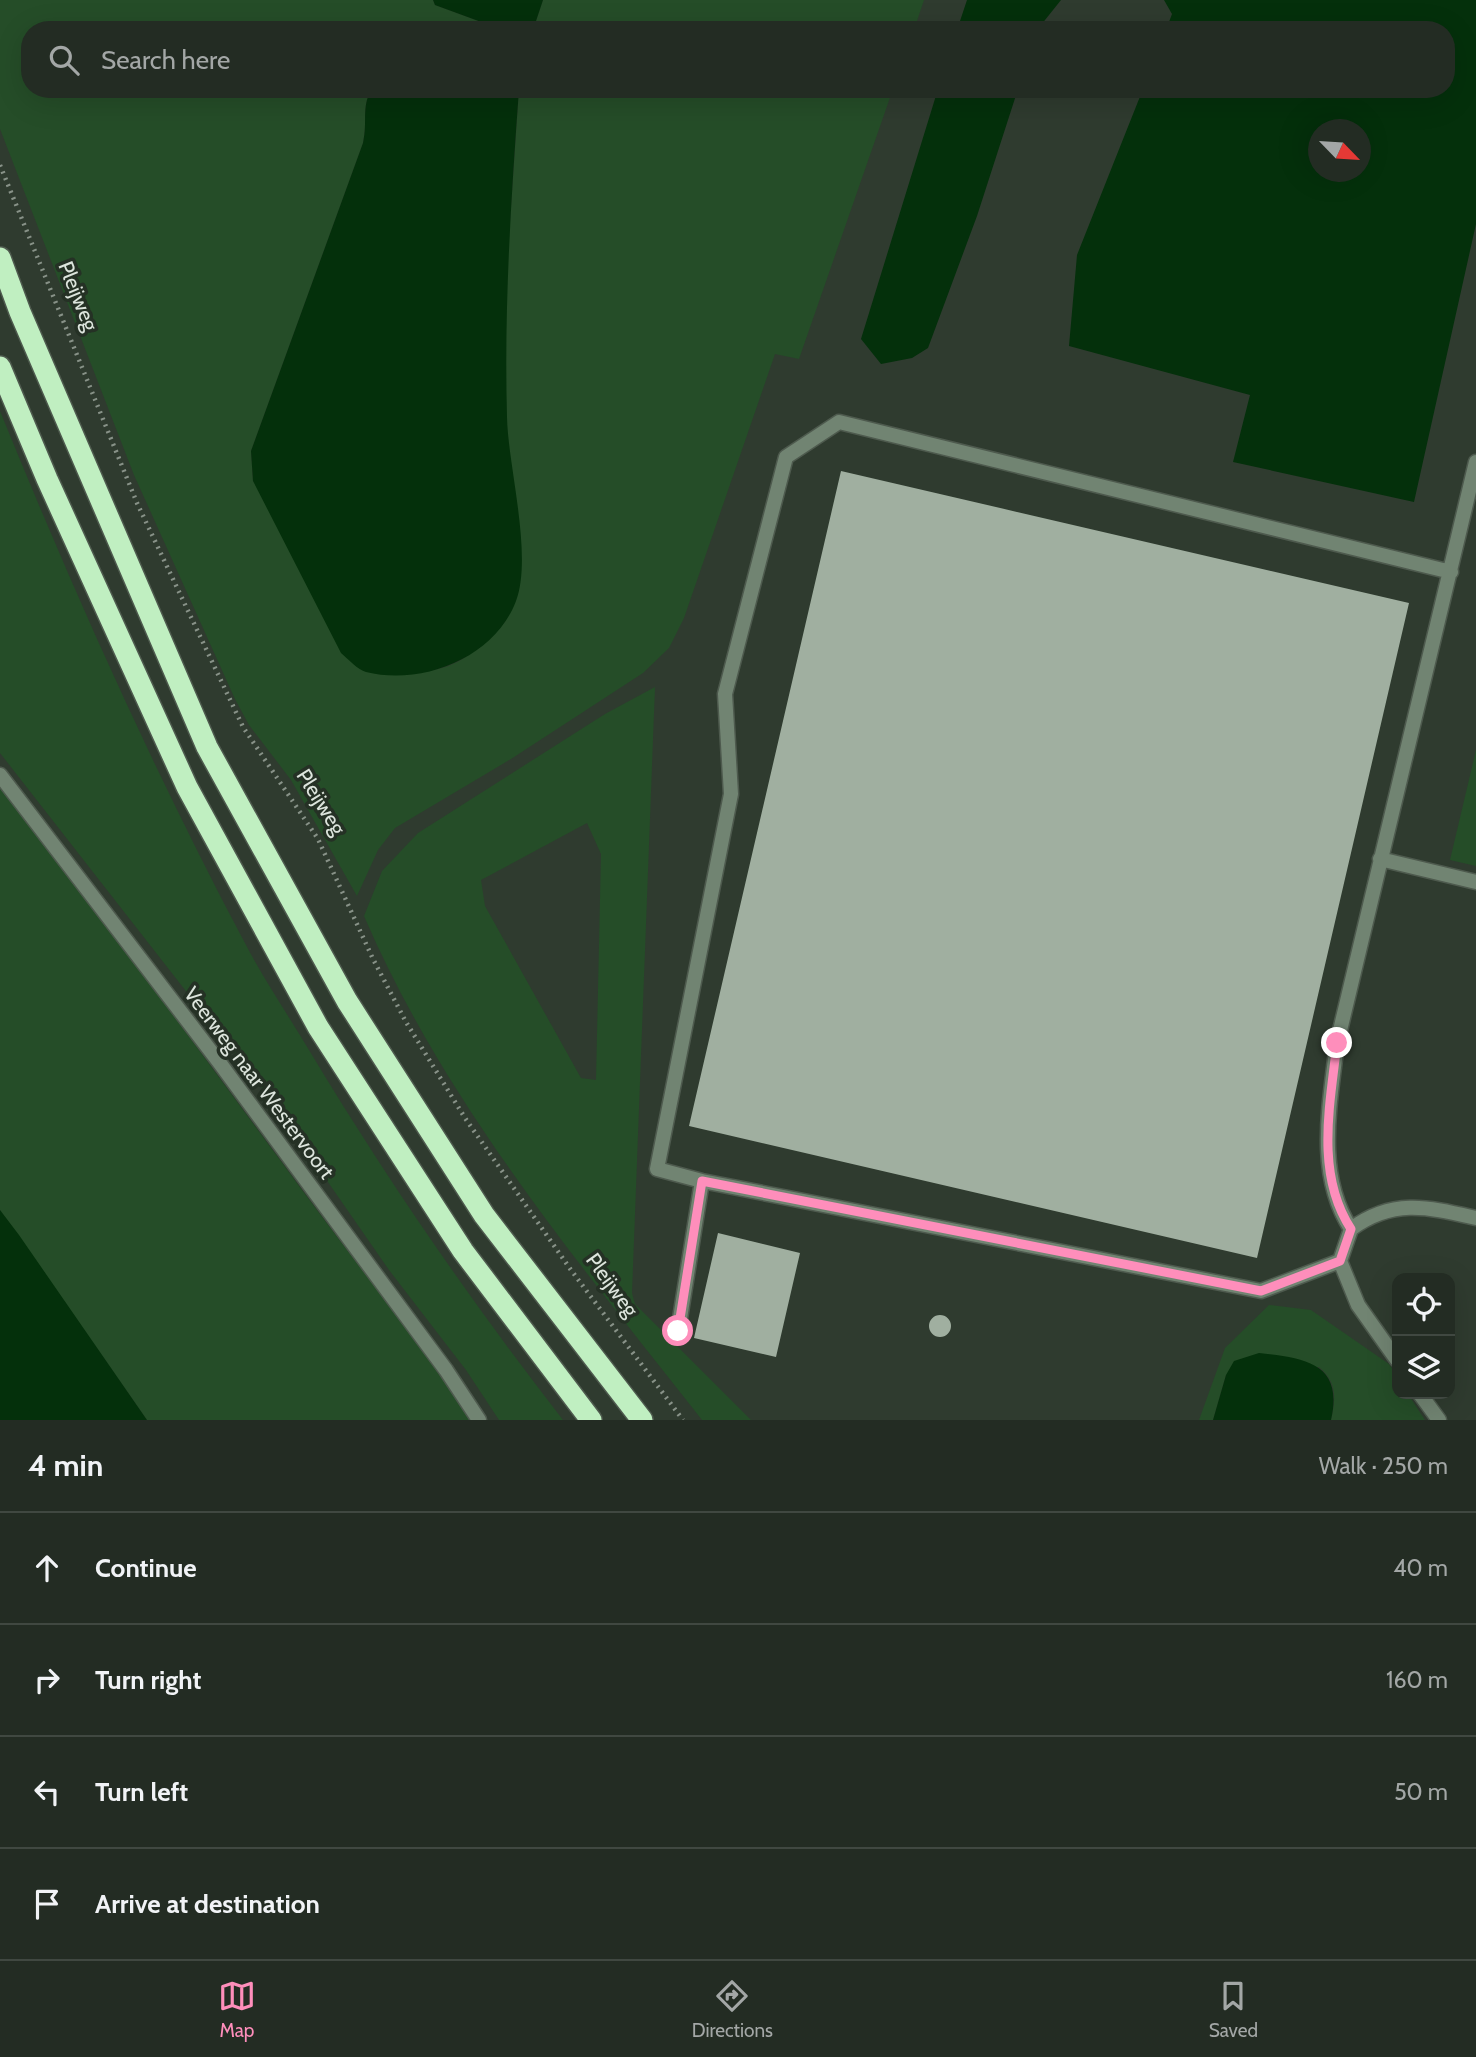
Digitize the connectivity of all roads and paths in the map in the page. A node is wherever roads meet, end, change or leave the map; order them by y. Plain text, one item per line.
1 (0, 165) edge
2 (0, 258) edge
3 (0, 367) edge
4 (1476, 462) edge
5 (1451, 572) junction
6 (0, 775) edge
7 (1380, 859) junction
8 (1476, 882) edge
9 (702, 1181) junction
10 (1476, 1218) edge
11 (1351, 1229) junction
12 (1340, 1261) junction
13 (678, 1331) dead end
14 (1392, 1353) edge
15 (1423, 1399) edge
16 (479, 1420) edge
17 (591, 1420) edge
18 (642, 1420) edge
19 (683, 1420) edge
20 (1438, 1420) edge

1 - 19 path, Pleijweg
2 - 18 highway
3 - 17 highway
4 - 5 street
5 - 7 street
5 - 9 street
6 - 16 street, Veerweg naar Westervoort
7 - 8 street
7 - 11 street
9 - 12 street
9 - 13 street
10 - 11 street
11 - 12 street
12 - 14 street
15 - 20 street

